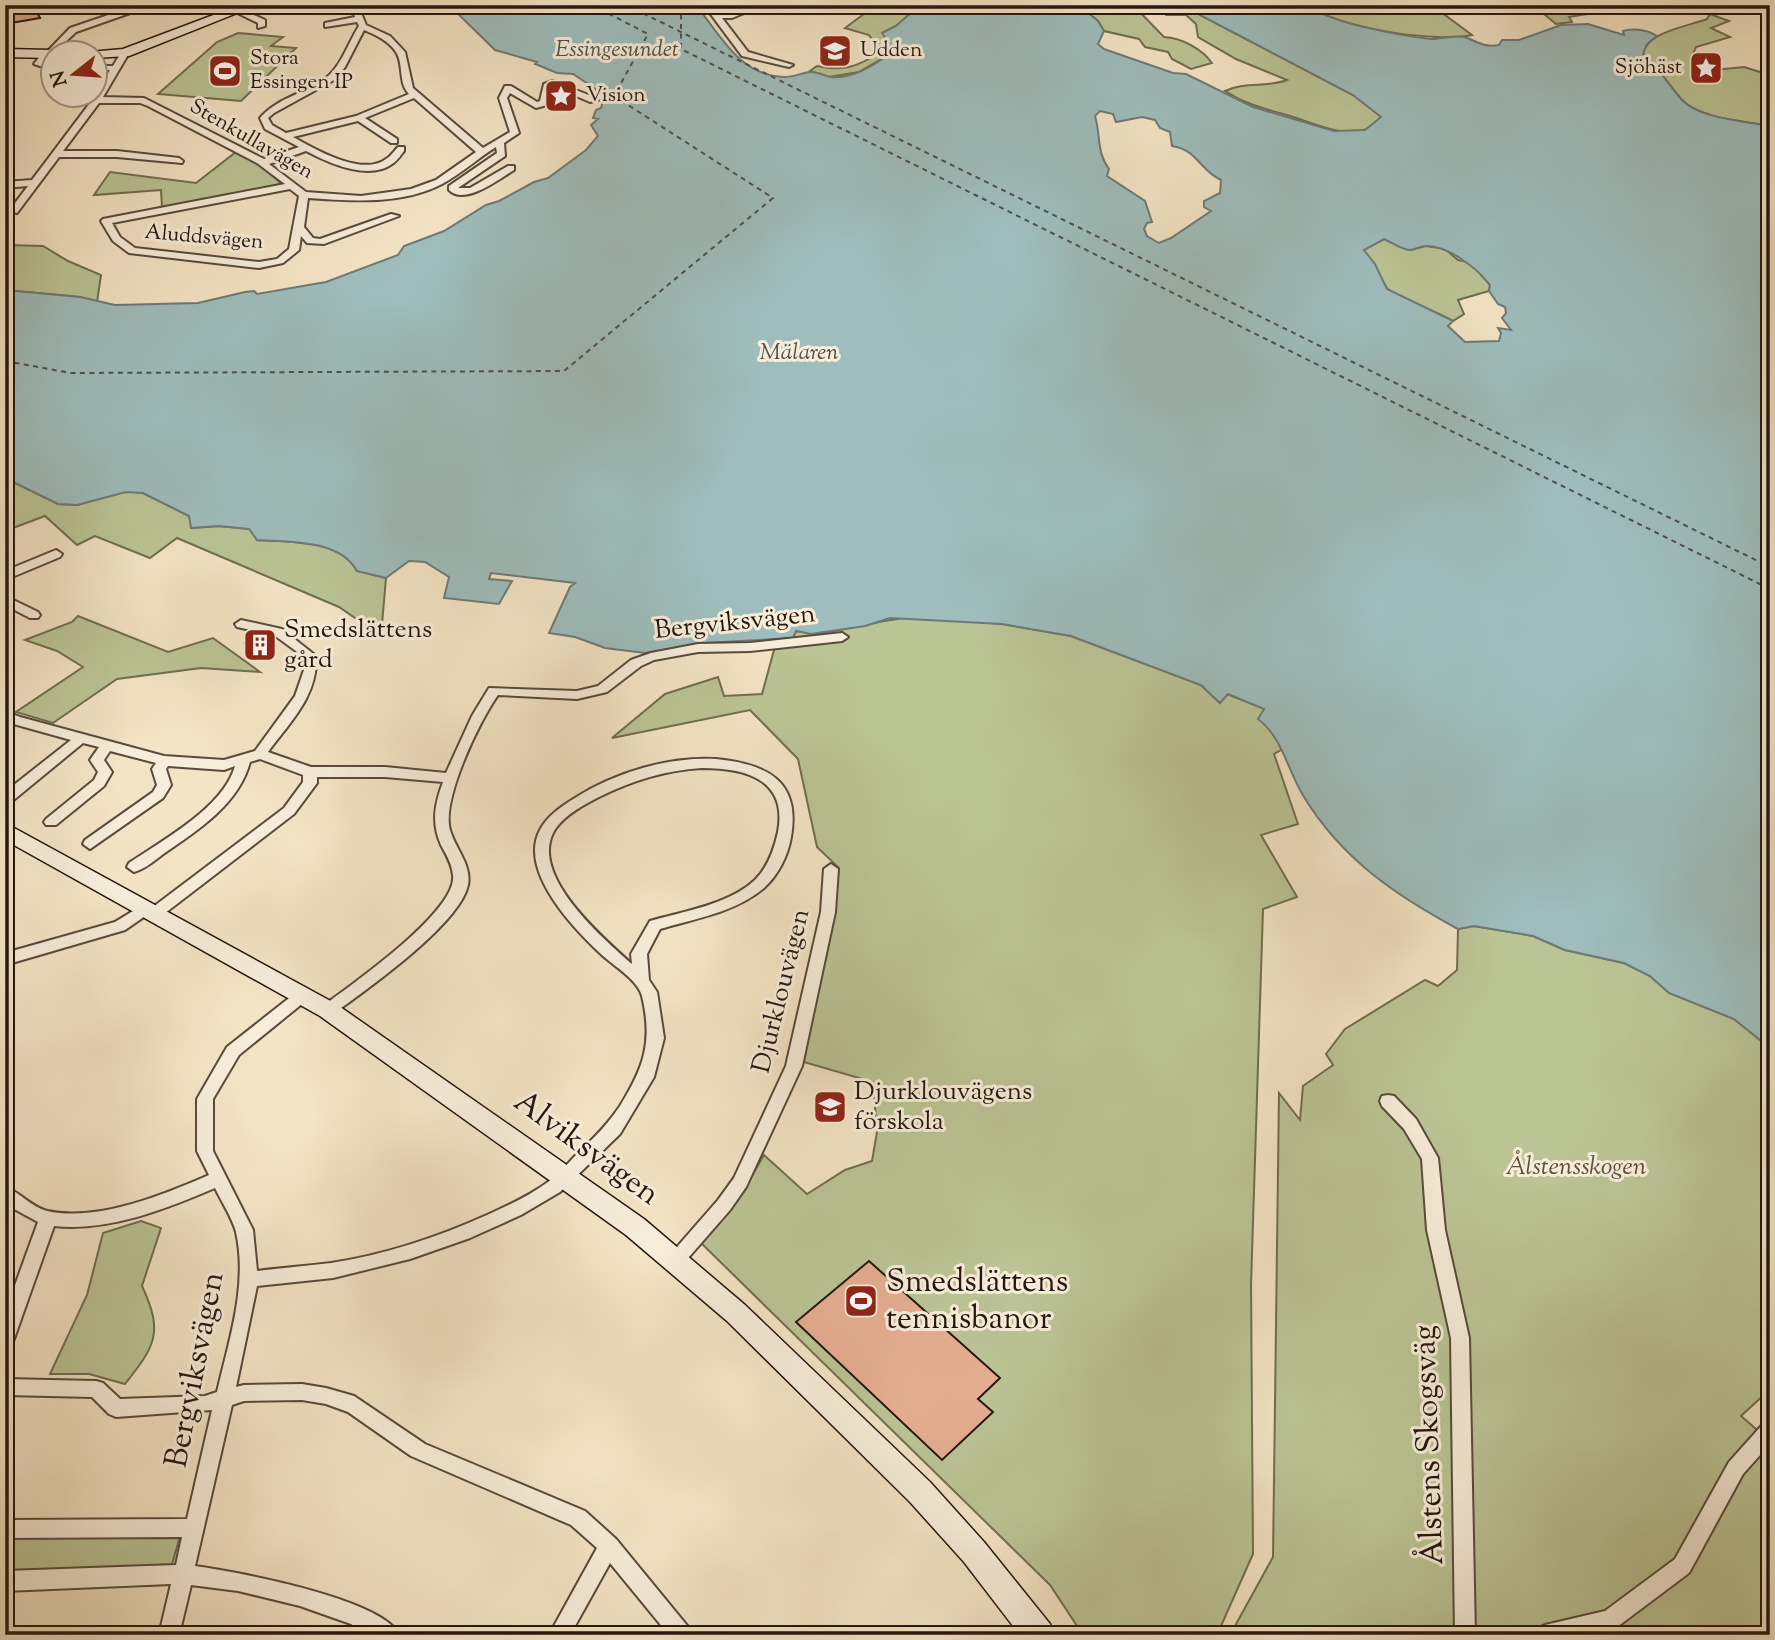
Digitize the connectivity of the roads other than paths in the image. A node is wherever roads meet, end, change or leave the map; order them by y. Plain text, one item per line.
1 (164, 5) edge
2 (251, 5) edge
3 (723, 5) edge
4 (754, 5) edge
5 (347, 6) edge
6 (144, 7) edge
7 (231, 8) edge
8 (735, 8) edge
9 (712, 10) edge
10 (731, 16) junction
11 (361, 22) junction
12 (720, 22) junction
13 (328, 25) dead end
14 (261, 26) dead end
15 (65, 38) edge
16 (5, 53) edge
17 (38, 54) edge
18 (108, 54) edge
19 (125, 54) junction
20 (789, 65) dead end
21 (108, 68) edge
22 (117, 68) junction
23 (108, 82) edge
24 (416, 94) junction
25 (601, 98) dead end
26 (108, 100) edge
27 (91, 108) edge
28 (359, 118) junction
29 (286, 136) junction
30 (394, 141) dead end
31 (500, 144) junction
32 (305, 148) junction
33 (401, 149) dead end
34 (482, 152) junction
35 (56, 154) junction
36 (179, 161) dead end
37 (262, 163) junction
38 (511, 168) dead end
39 (36, 183) junction
40 (5, 185) edge
41 (291, 186) junction
42 (304, 195) junction
43 (14, 211) dead end
44 (394, 216) dead end
45 (299, 227) junction
46 (56, 554) dead end
47 (5, 576) edge
48 (5, 600) edge
49 (34, 615) dead end
50 (241, 624) dead end
51 (842, 637) dead end
52 (8, 721) edge
53 (80, 739) junction
54 (106, 747) junction
55 (260, 754) junction
56 (244, 760) junction
57 (164, 761) junction
58 (310, 772) junction
59 (450, 778) junction
60 (5, 800) edge
61 (51, 821) dead end
62 (5, 830) edge
63 (90, 844) dead end
64 (134, 867) dead end
65 (831, 869) dead end
66 (151, 910) junction
67 (5, 959) edge
68 (641, 981) junction
69 (303, 995) junction
70 (328, 1010) junction
71 (1388, 1101) dead end
72 (566, 1176) junction
73 (217, 1179) junction
74 (5, 1194) edge
75 (48, 1218) junction
76 (676, 1260) junction
77 (250, 1279) junction
78 (5, 1339) edge
79 (5, 1387) edge
80 (224, 1397) junction
81 (1770, 1430) edge
82 (194, 1528) junction
83 (5, 1529) edge
84 (609, 1546) junction
85 (184, 1574) junction
86 (6, 1584) edge
87 (169, 1635) edge
88 (389, 1635) edge
89 (559, 1635) edge
90 (682, 1635) edge
91 (1039, 1635) edge
92 (1465, 1635) edge
93 (1545, 1635) edge

1 - 6 street
2 - 7 street
3 - 8 street
3 - 9 street
4 - 8 street
5 - 11 street
6 - 15 street
7 - 14 street
7 - 19 street
8 - 10 street
9 - 10 street
9 - 12 street
10 - 12 street
11 - 13 street
11 - 24 street
11 - 29 street
12 - 20 street
16 - 17 street
18 - 19 street
19 - 22 street
21 - 22 street
22 - 23 street
24 - 28 street
24 - 34 street
25 - 31 street
26 - 37 street, Stenkullavägen
27 - 35 street
28 - 29 street
28 - 30 street
29 - 32 street
31 - 34 street, Stenkullavägen
31 - 38 street
32 - 33 street
32 - 37 street
34 - 42 street, Stenkullavägen
35 - 36 street
35 - 39 street
37 - 41 street, Stenkullavägen
39 - 40 street
39 - 43 street
41 - 42 street, Stenkullavägen
41 - 45 street, Aluddsvägen
42 - 45 street, Aluddsvägen
44 - 45 street
46 - 47 street
48 - 49 street
50 - 55 street
51 - 59 street, Bergviksvägen
52 - 53 street
53 - 54 street
53 - 60 street
54 - 57 street
54 - 61 street
55 - 56 street
55 - 58 street
56 - 57 street
56 - 64 street
57 - 63 street
58 - 59 street
58 - 66 street
59 - 70 street, Bergviksvägen
62 - 66 street, Alviksvägen
65 - 76 street, Djurklouvägen
66 - 67 street
66 - 69 street, Alviksvägen
68 - 68 street
68 - 72 street
69 - 70 street, Alviksvägen
69 - 73 street, Bergviksvägen
70 - 72 street, Alviksvägen
71 - 92 street, Ålstens Skogsväg
72 - 76 street, Alviksvägen
72 - 77 street
73 - 75 street
73 - 77 street, Bergviksvägen
74 - 75 street
75 - 78 street
76 - 91 street, Alviksvägen
77 - 80 street, Bergviksvägen
79 - 80 street
80 - 82 street, Bergviksvägen
80 - 84 street
81 - 93 street
82 - 83 street
82 - 85 street, Bergviksvägen
84 - 89 street
84 - 90 street
85 - 86 street
85 - 87 street, Bergviksvägen
85 - 88 street

